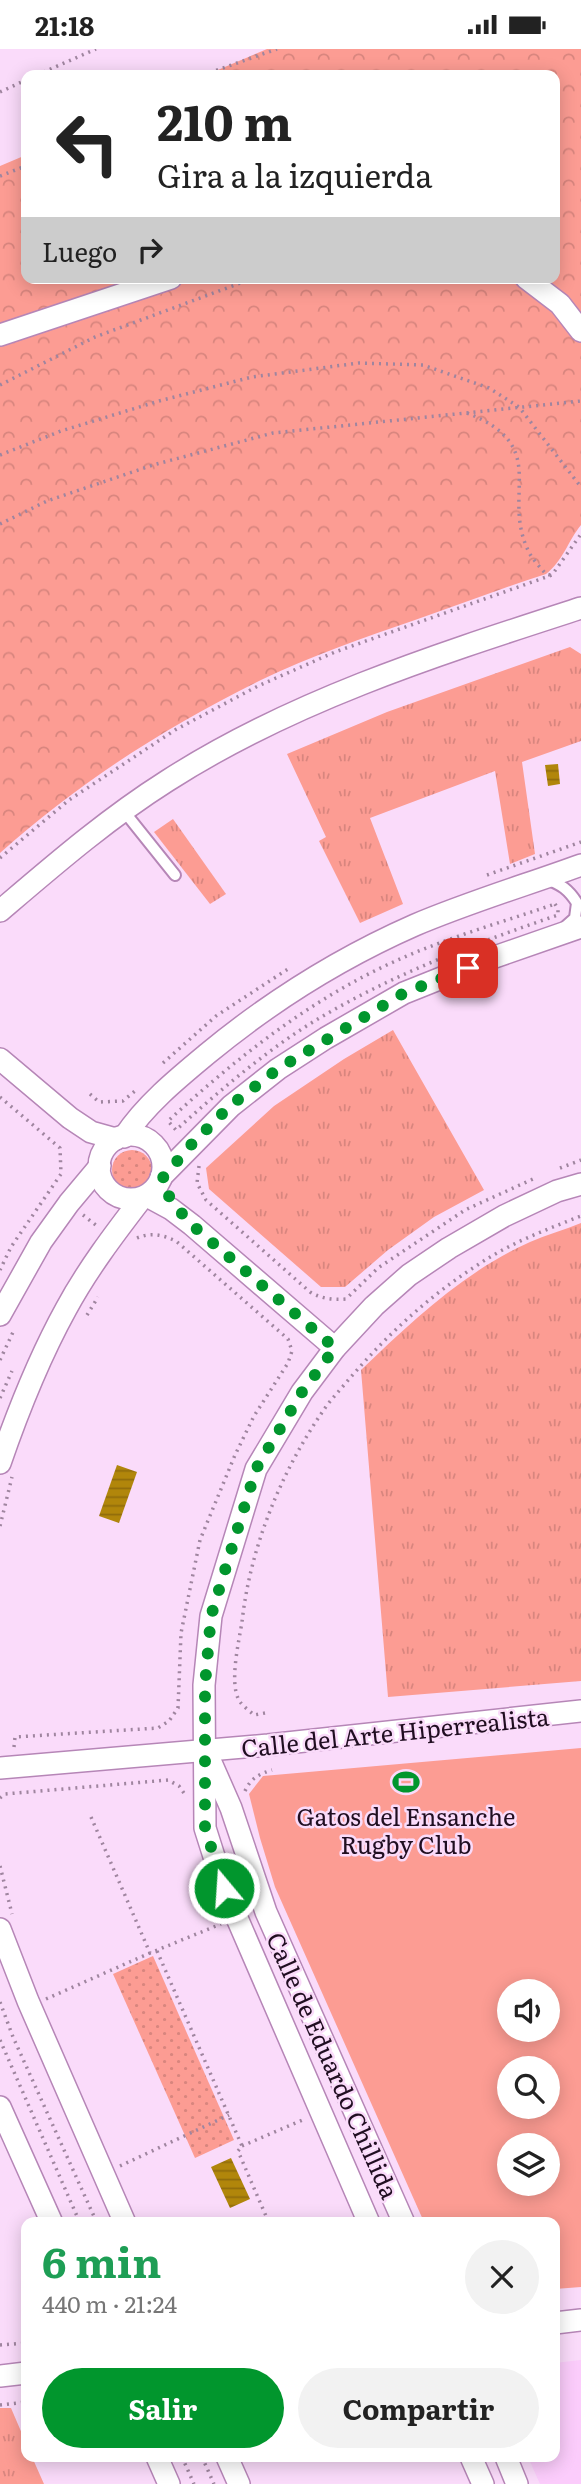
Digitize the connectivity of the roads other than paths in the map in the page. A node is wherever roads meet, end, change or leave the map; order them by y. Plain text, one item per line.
1 (153, 284) edge
2 (534, 284) edge
3 (581, 331) edge
4 (0, 335) edge
5 (581, 608) edge
6 (123, 810) junction
7 (581, 865) edge
8 (175, 875) dead end
9 (545, 879) junction
10 (0, 911) edge
11 (581, 926) edge
12 (556, 935) junction
13 (0, 1059) edge
14 (70, 1118) junction
15 (120, 1138) junction
16 (100, 1164) junction
17 (581, 1184) edge
18 (153, 1188) junction
19 (0, 1314) edge
20 (335, 1348) junction
21 (7, 1468) edge
22 (581, 1711) edge
23 (206, 1749) junction
24 (0, 1768) edge
25 (0, 1929) edge
26 (0, 2107) edge
27 (49, 2217) edge
28 (122, 2217) edge
29 (366, 2217) edge
30 (401, 2217) edge
31 (581, 2320) edge
32 (560, 2322) edge
33 (21, 2374) edge
34 (0, 2376) edge
35 (159, 2462) edge
36 (228, 2462) edge
37 (473, 2462) edge
38 (508, 2462) edge
39 (169, 2484) edge
40 (239, 2484) edge
41 (483, 2484) edge
42 (517, 2484) edge

1 - 4 street
2 - 3 street
5 - 6 street
6 - 8 lane
6 - 10 street
7 - 9 street
9 - 12 lane
9 - 15 street
11 - 12 street
12 - 18 street
13 - 14 street
14 - 15 street
14 - 16 street
15 - 16 street
15 - 18 street
16 - 18 street
16 - 19 street
17 - 20 street, Calle de Eduardo Chillida
18 - 20 street
18 - 21 street
20 - 23 street, Calle de Eduardo Chillida
22 - 23 street, Calle del Arte Hiperrealista
23 - 24 street, Calle del Arte Hiperrealista
23 - 29 street, Calle de Eduardo Chillida
23 - 30 street, Calle de Eduardo Chillida
25 - 28 street
26 - 27 street
31 - 32 street
33 - 34 street
35 - 39 street
36 - 40 street
37 - 41 street
38 - 42 street

